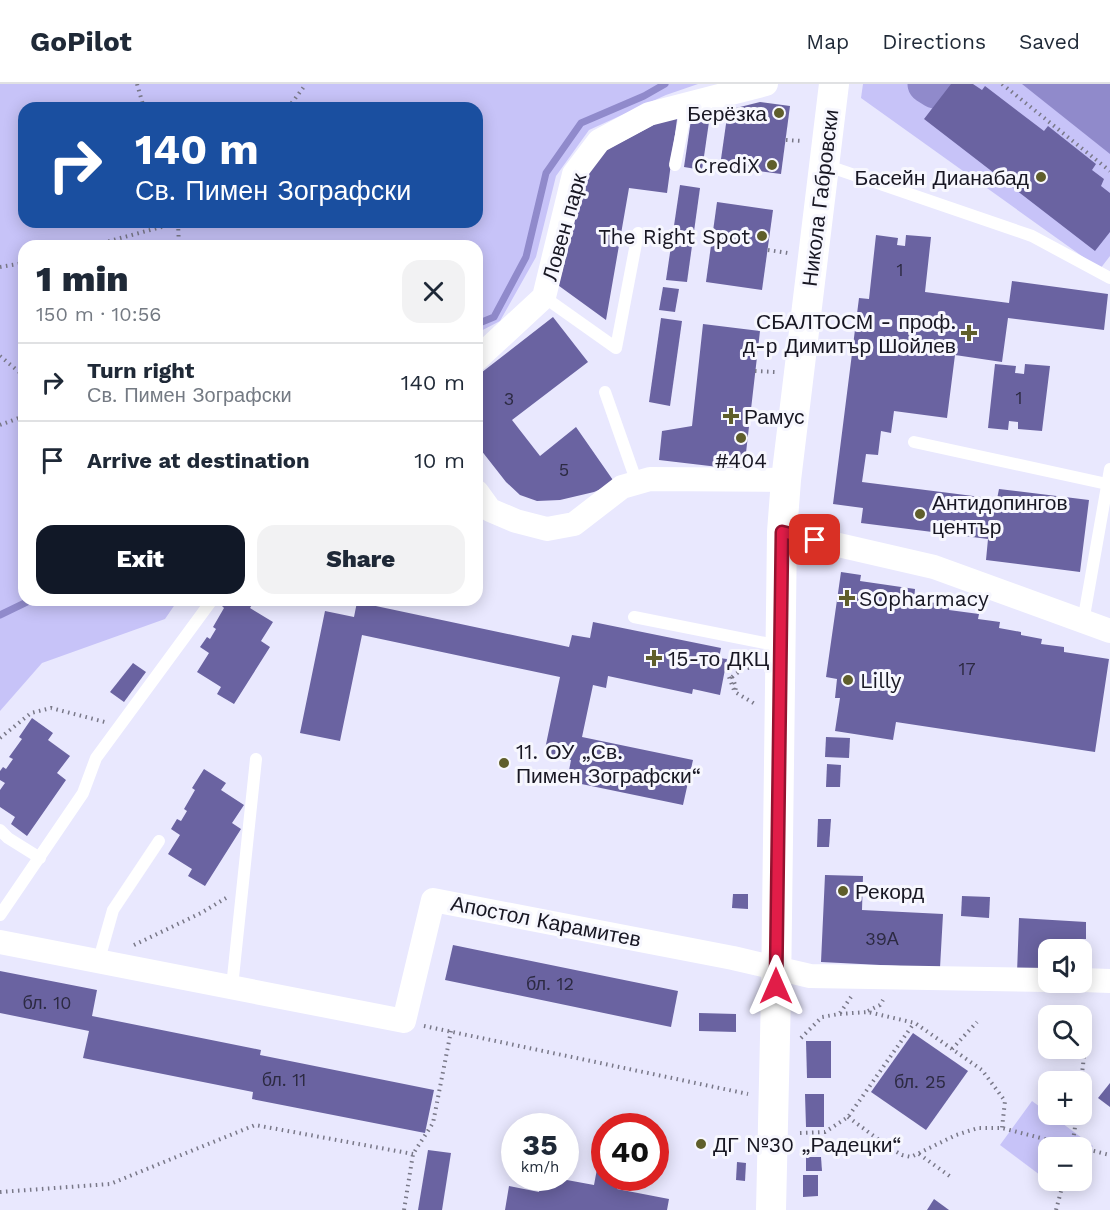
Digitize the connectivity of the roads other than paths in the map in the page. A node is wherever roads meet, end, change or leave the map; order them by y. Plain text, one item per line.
1 (766, 84) edge
2 (834, 84) edge
3 (687, 105) junction
4 (816, 153) junction
5 (675, 165) dead end
6 (638, 233) dead end
7 (1110, 278) edge
8 (544, 297) junction
9 (483, 353) edge
10 (605, 392) dead end
11 (914, 442) dead end
12 (1110, 469) edge
13 (786, 480) junction
14 (637, 483) junction
15 (1107, 484) junction
16 (483, 500) edge
17 (782, 532) junction
18 (208, 606) edge
19 (634, 617) dead end
20 (1083, 622) junction
21 (1110, 632) edge
22 (772, 655) junction
23 (256, 759) dead end
24 (0, 830) edge
25 (159, 841) dead end
26 (40, 858) junction
27 (0, 915) edge
28 (0, 942) edge
29 (98, 963) junction
30 (777, 968) junction
31 (1038, 980) edge
32 (1092, 980) edge
33 (1110, 981) edge
34 (232, 987) junction
35 (771, 1210) edge

1 - 3 street, Ловен парк
2 - 4 street, Никола Габровски
3 - 5 lane
3 - 8 street, Ловен парк
4 - 7 lane
4 - 13 street, Никола Габровски
6 - 8 lane
8 - 9 street, Ловен парк
10 - 14 lane
11 - 15 lane
12 - 15 lane
13 - 14 street
13 - 17 street, Никола Габровски
14 - 16 street
15 - 20 lane
17 - 20 street
17 - 22 street, Никола Габровски
18 - 26 lane
19 - 22 lane
20 - 21 street
22 - 30 street, Никола Габровски
23 - 34 lane
24 - 26 lane
25 - 29 lane
26 - 27 lane
28 - 29 street
29 - 34 street
30 - 31 street, Апостол Карамитев
30 - 34 street, Апостол Карамитев
30 - 35 street, Никола Габровски
32 - 33 street

